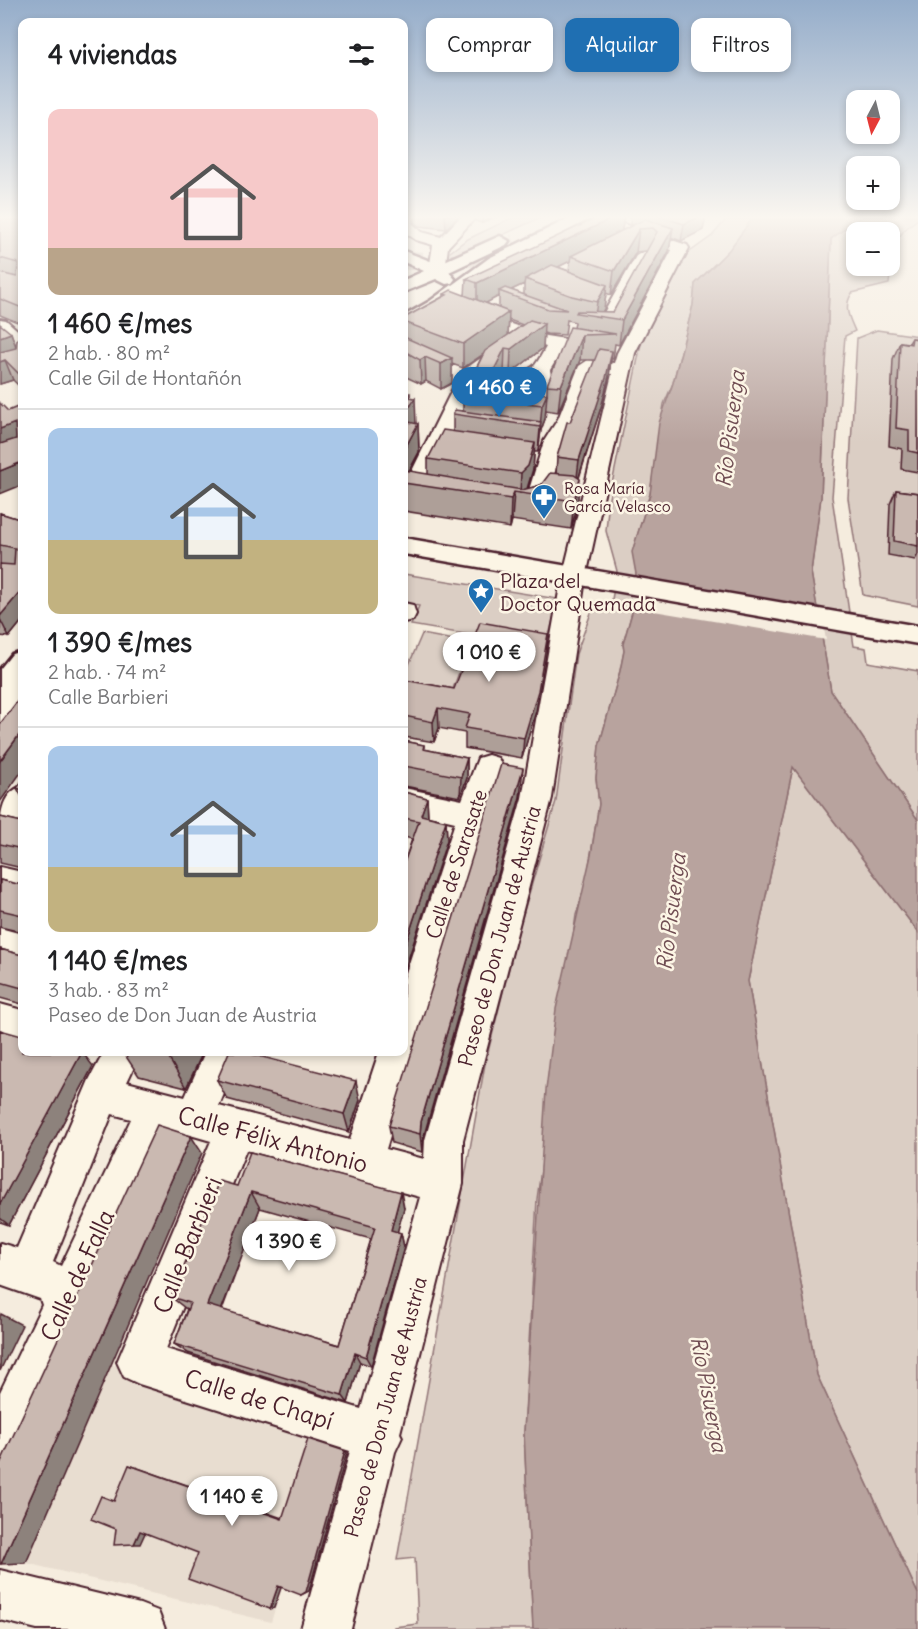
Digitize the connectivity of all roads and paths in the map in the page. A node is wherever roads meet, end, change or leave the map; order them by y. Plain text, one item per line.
1 (439, 291) edge
2 (456, 291) edge
3 (618, 291) edge
4 (657, 291) edge
5 (437, 305) junction
6 (463, 310) edge
7 (408, 313) edge
8 (487, 320) edge
9 (408, 322) edge
10 (0, 324) edge
11 (555, 324) edge
12 (602, 332) junction
13 (633, 335) junction
14 (525, 336) junction
15 (18, 340) edge
16 (557, 344) junction
17 (624, 362) junction
18 (541, 370) dead end
19 (446, 371) edge
20 (467, 380) junction
21 (444, 426) junction
22 (466, 429) edge
23 (424, 444) junction
24 (458, 449) edge
25 (408, 491) edge
26 (578, 494) junction
27 (438, 496) edge
28 (408, 547) edge
29 (408, 559) edge
30 (574, 581) junction
31 (865, 631) junction
32 (918, 635) edge
33 (918, 647) edge
34 (18, 674) edge
35 (18, 696) edge
36 (6, 712) edge
37 (541, 775) junction
38 (408, 800) edge
39 (471, 814) junction
40 (0, 880) edge
41 (18, 884) edge
42 (0, 943) edge
43 (18, 947) edge
44 (408, 1017) edge
45 (0, 1020) edge
46 (18, 1025) edge
47 (119, 1056) edge
48 (221, 1056) edge
49 (396, 1056) edge
50 (102, 1094) junction
51 (156, 1108) junction
52 (195, 1118) junction
53 (235, 1129) junction
54 (362, 1164) junction
55 (443, 1184) junction
56 (14, 1268) edge
57 (63, 1305) junction
58 (139, 1362) joint
59 (379, 1437) junction
60 (0, 1442) edge
61 (0, 1595) edge
62 (140, 1629) edge
63 (326, 1629) edge

1 - 7 main road
2 - 5 main road
3 - 12 street
4 - 13 street, Paseo de Don Juan de Austria
5 - 6 street
5 - 9 main road
8 - 14 street
10 - 15 street
11 - 12 street
12 - 13 street
13 - 17 street, Paseo de Don Juan de Austria
14 - 16 street
14 - 20 street
16 - 17 street
16 - 18 street
17 - 26 street, Paseo de Don Juan de Austria
17 - 26 street
19 - 20 street
20 - 21 street
21 - 22 street
21 - 23 street
23 - 24 street
23 - 25 street
25 - 27 street
26 - 30 street, Paseo de Don Juan de Austria
28 - 30 main road
29 - 30 main road
30 - 31 main road
30 - 37 street, Paseo de Don Juan de Austria
31 - 32 main road
31 - 33 main road
34 - 36 main road
35 - 36 main road
37 - 39 street, Calle de Sarasate
37 - 55 street, Paseo de Don Juan de Austria
38 - 39 street
39 - 44 street, Calle de Sarasate
40 - 41 street
42 - 43 street
45 - 46 street
47 - 50 street
48 - 52 street
49 - 54 street
50 - 51 street, Calle Félix Antonio
50 - 56 street
51 - 52 street, Calle Félix Antonio
51 - 57 street, Calle de Falla
52 - 53 street, Calle Félix Antonio
53 - 54 street, Calle Félix Antonio
53 - 58 street, Calle Barbieri
54 - 55 street, Calle Félix Antonio
55 - 59 street, Paseo de Don Juan de Austria
56 - 57 street
57 - 60 street, Calle de Falla
58 - 59 street, Calle de Chapí
59 - 63 street, Paseo de Don Juan de Austria
61 - 62 street

